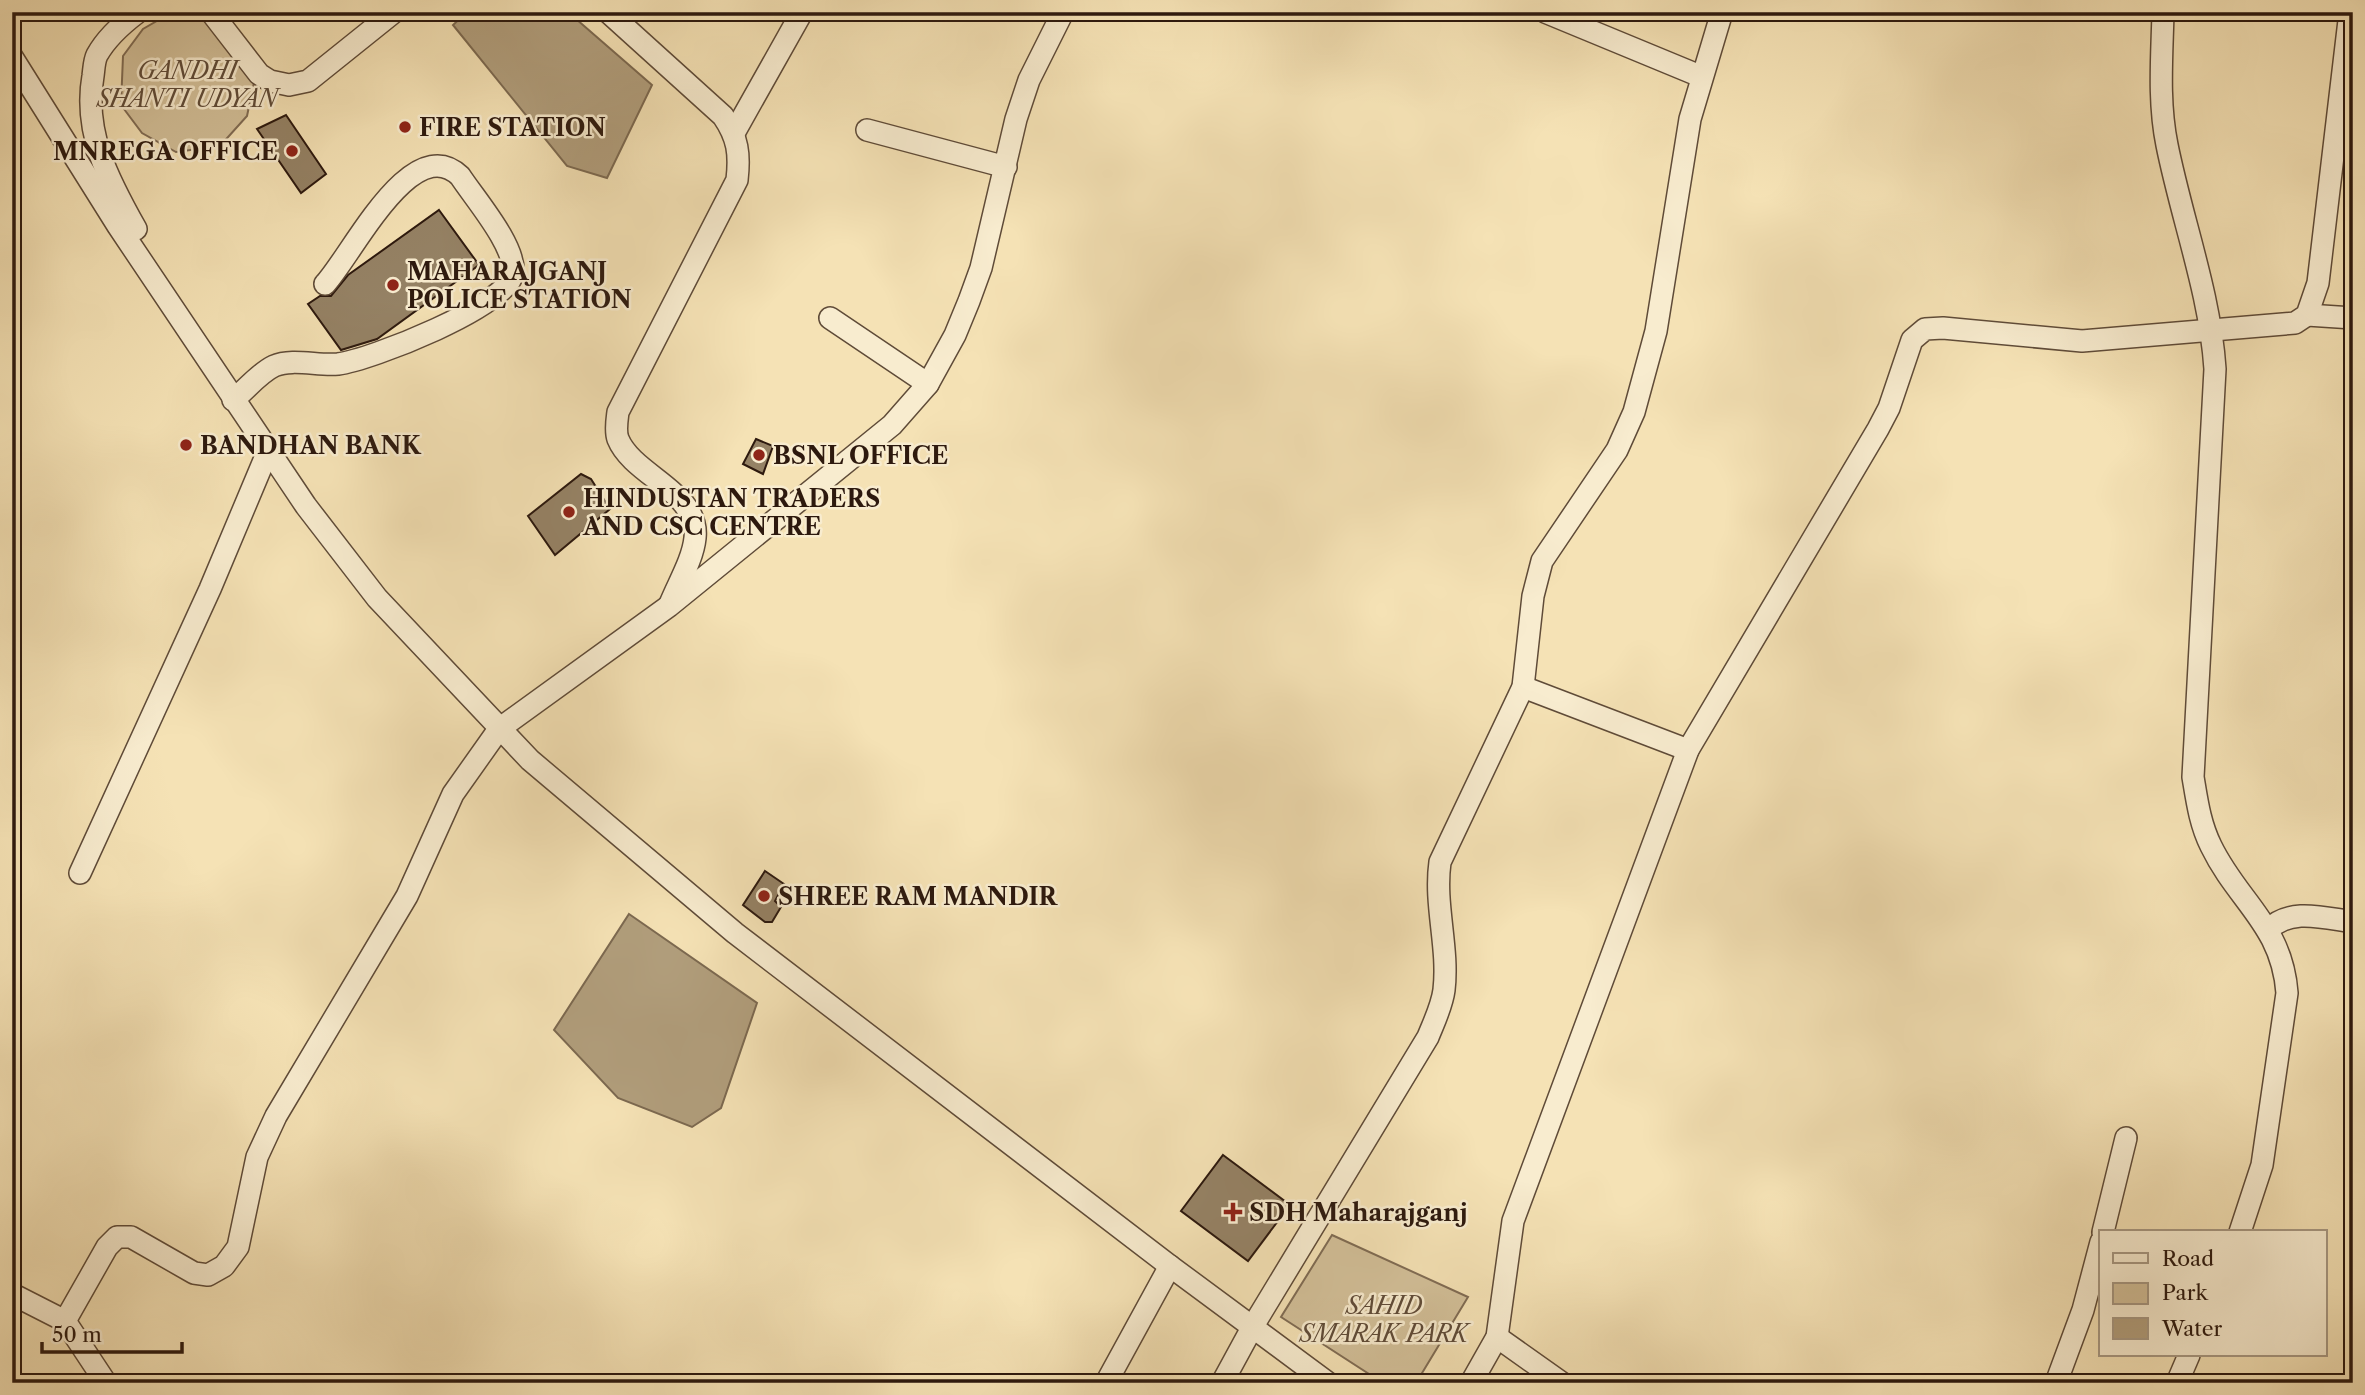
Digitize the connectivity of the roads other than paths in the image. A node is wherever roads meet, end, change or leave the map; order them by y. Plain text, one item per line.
1 (138, 12) edge
2 (211, 12) edge
3 (394, 12) edge
4 (608, 12) edge
5 (802, 12) edge
6 (1063, 12) edge
7 (1545, 12) edge
8 (1722, 12) edge
9 (2163, 12) edge
10 (2350, 12) edge
11 (13, 61) edge
12 (1700, 76) junction
13 (867, 130) dead end
14 (734, 133) junction
15 (1006, 167) junction
16 (326, 284) dead end
17 (2307, 315) junction
18 (830, 318) dead end
19 (2353, 318) edge
20 (2212, 331) junction
21 (212, 369) junction
22 (928, 384) junction
23 (233, 400) junction
24 (268, 451) junction
25 (669, 606) junction
26 (1523, 687) junction
27 (499, 729) junction
28 (1688, 750) junction
29 (80, 873) dead end
30 (2353, 922) edge
31 (2268, 930) junction
32 (2126, 1138) dead end
33 (2103, 1230) edge
34 (2240, 1230) edge
35 (2099, 1250) edge
36 (1170, 1266) junction
37 (12, 1294) edge
38 (65, 1321) junction
39 (1252, 1326) junction
40 (1497, 1337) junction
41 (2189, 1356) edge
42 (106, 1383) edge
43 (1106, 1383) edge
44 (1222, 1383) edge
45 (1328, 1383) edge
46 (1471, 1383) edge
47 (1562, 1383) edge
48 (2056, 1383) edge
49 (2177, 1383) edge

1 - 21 street
2 - 3 street
4 - 14 street
5 - 14 street
6 - 15 street
7 - 12 street
8 - 12 street
9 - 20 street
10 - 17 street
11 - 21 street
12 - 26 street
13 - 15 street
14 - 25 street
15 - 22 street
16 - 23 street
17 - 19 street
17 - 20 street
18 - 22 street
20 - 28 street
20 - 31 street
21 - 23 street
22 - 25 street
23 - 24 street
24 - 27 street
24 - 29 street
25 - 27 street
26 - 28 street
26 - 39 street
27 - 36 street
27 - 38 street
28 - 40 street
30 - 31 street
31 - 34 street
32 - 33 street
35 - 48 street
36 - 39 street
36 - 43 street
37 - 38 street
38 - 42 street
39 - 44 street
39 - 45 street
40 - 46 street
40 - 47 street
41 - 49 street

